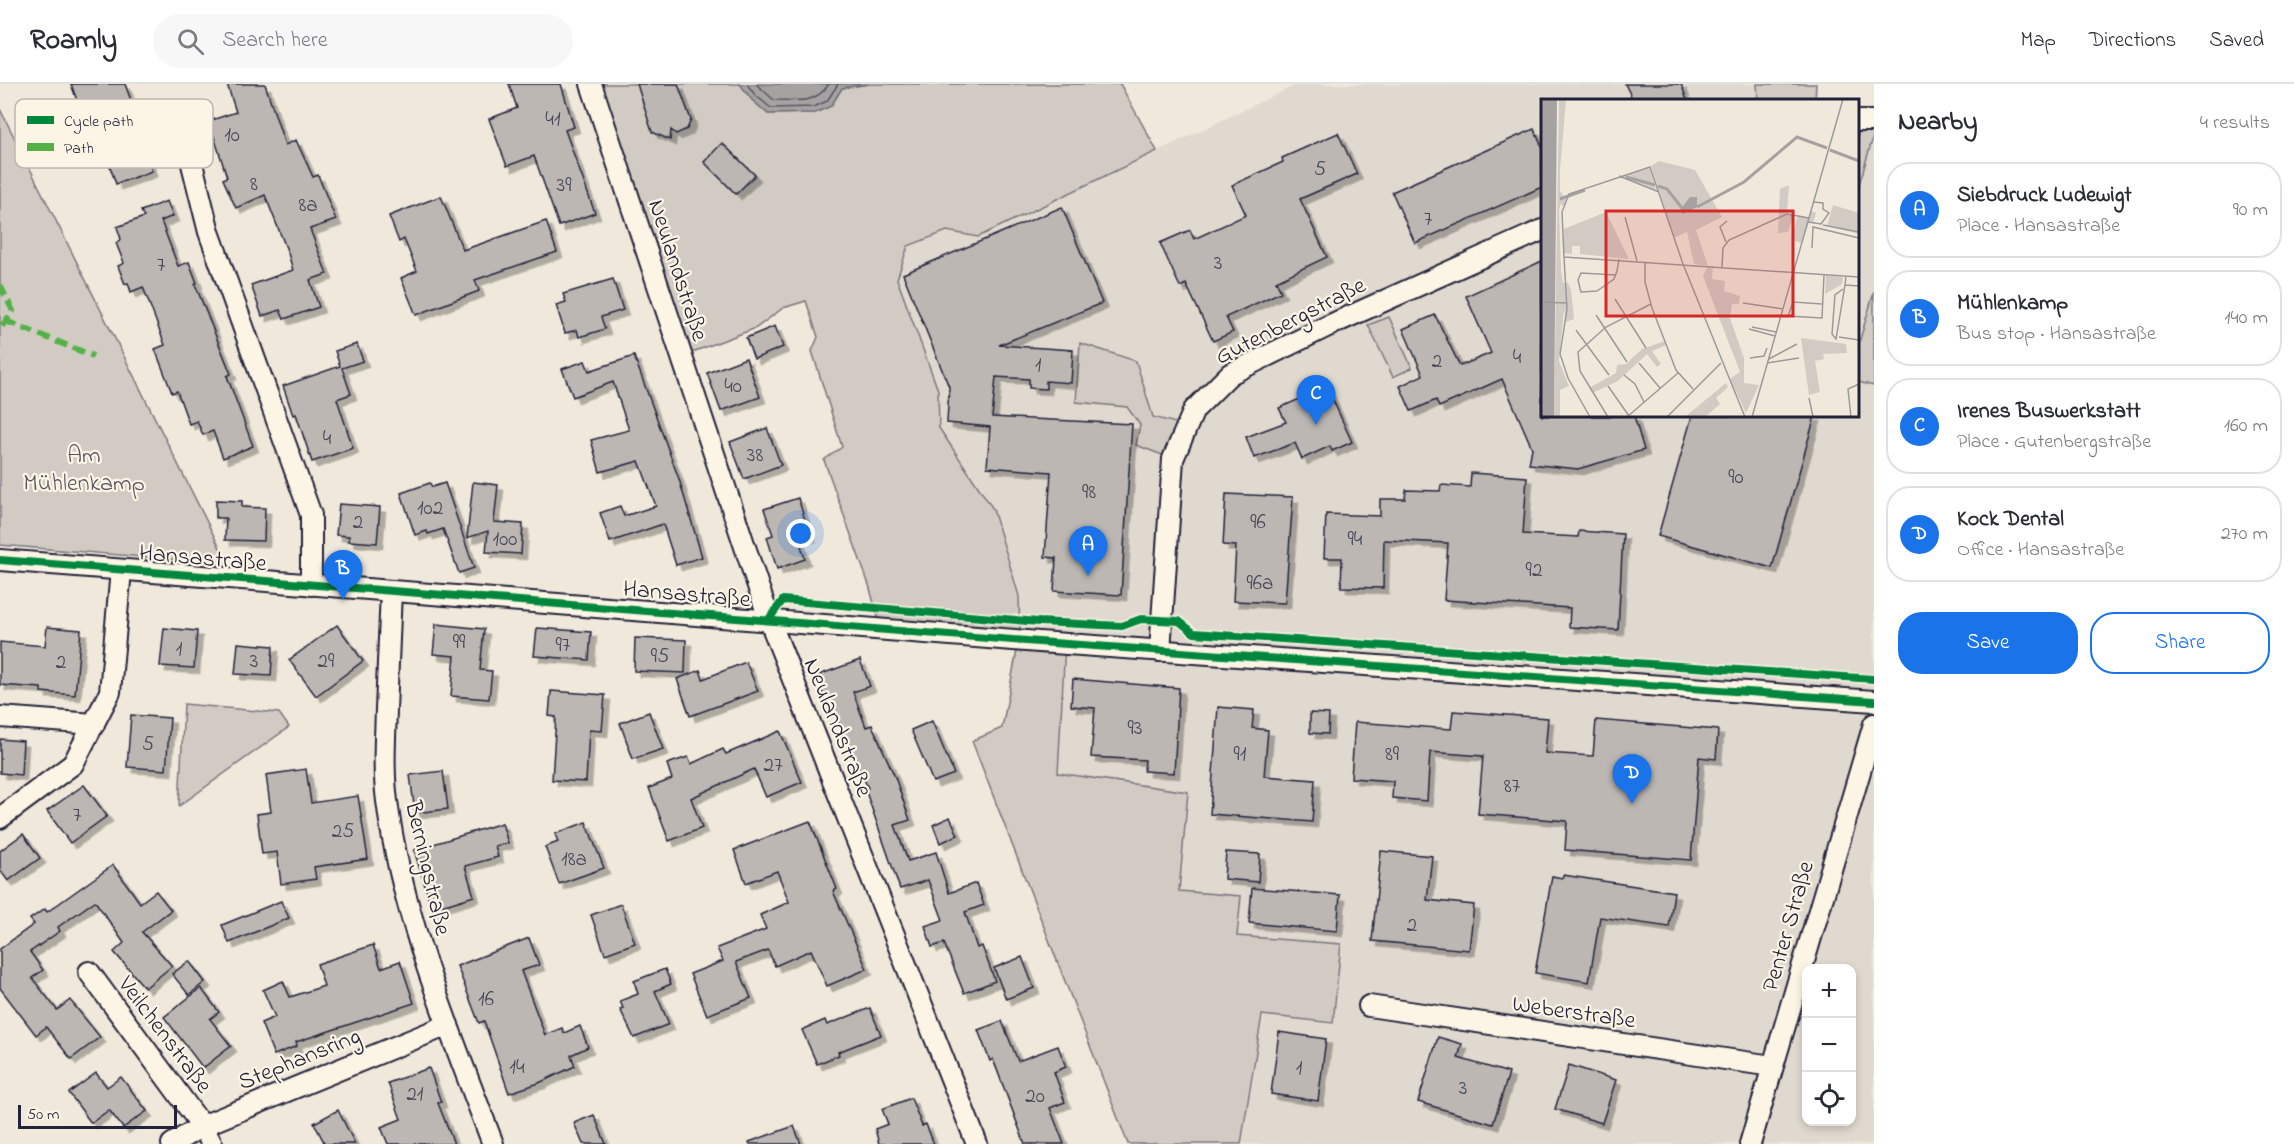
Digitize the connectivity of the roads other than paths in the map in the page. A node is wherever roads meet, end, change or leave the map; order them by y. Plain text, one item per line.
1 (591, 84) edge
2 (193, 168) edge
3 (1541, 230) edge
4 (0, 560) edge
5 (121, 570) junction
6 (310, 585) junction
7 (392, 591) junction
8 (769, 620) junction
9 (1160, 651) junction
10 (1874, 701) edge
11 (0, 717) edge
12 (93, 724) junction
13 (1874, 724) edge
14 (0, 818) edge
15 (89, 972) dead end
16 (1369, 1006) dead end
17 (448, 1025) junction
18 (1772, 1066) junction
19 (202, 1126) junction
20 (172, 1144) edge
21 (212, 1144) edge
22 (493, 1144) edge
23 (977, 1144) edge
24 (1750, 1144) edge

1 - 8 street, Neulandstraße
2 - 6 street
3 - 9 street, Gutenbergstraße
4 - 5 street, Hansastraße
5 - 6 street, Hansastraße
5 - 12 street
6 - 7 street, Hansastraße
7 - 8 street, Hansastraße
7 - 17 street, Berningstraße
8 - 9 street, Hansastraße
8 - 23 street, Neulandstraße
9 - 10 street, Hansastraße
11 - 12 street
12 - 14 street
13 - 18 street, Penter Straße
15 - 19 street, Veilchenstraße
16 - 18 street, Weberstraße
17 - 19 street, Stephansring
17 - 22 street, Berningstraße
18 - 24 street, Penter Straße
19 - 20 street, Stephansring
19 - 21 street, Veilchenstraße

